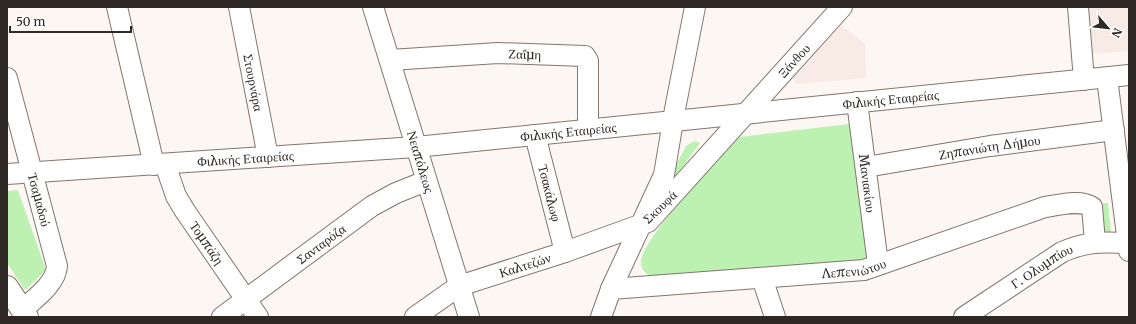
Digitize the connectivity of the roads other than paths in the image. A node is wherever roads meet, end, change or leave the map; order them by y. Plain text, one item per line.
1 (117, 7) edge
2 (239, 7) edge
3 (373, 7) edge
4 (695, 7) edge
5 (842, 7) edge
6 (1078, 7) edge
7 (390, 60) junction
8 (1129, 75) edge
9 (7, 78) edge
10 (1107, 78) junction
11 (1084, 80) junction
12 (857, 102) junction
13 (745, 114) junction
14 (673, 121) junction
15 (588, 129) junction
16 (1114, 130) junction
17 (535, 135) junction
18 (416, 147) junction
19 (268, 157) junction
20 (159, 164) junction
21 (866, 167) junction
22 (32, 172) junction
23 (7, 174) edge
24 (426, 181) junction
25 (641, 225) junction
26 (1095, 242) junction
27 (1129, 246) edge
28 (565, 252) junction
29 (878, 264) junction
30 (762, 278) junction
31 (459, 286) junction
32 (7, 287) edge
33 (611, 289) junction
34 (246, 300) junction
35 (24, 314) edge
36 (222, 317) edge
37 (258, 317) edge
38 (415, 317) edge
39 (469, 317) edge
40 (601, 317) edge
41 (774, 317) edge
42 (964, 317) edge

1 - 20 street, Τομπάζη
2 - 19 street, Στουρνάρα
3 - 7 street, Νεαπόλεως
4 - 14 street
5 - 13 street, Ξάνθου
6 - 11 street
7 - 15 street, Ζαΐμη
7 - 18 street, Νεαπόλεως
8 - 10 street, Φιλικής Εταιρείας
9 - 22 street, Τσαμαδού
10 - 11 street, Φιλικής Εταιρείας
10 - 16 street
11 - 12 street, Φιλικής Εταιρείας
12 - 13 street, Φιλικής Εταιρείας
12 - 21 street, Μανιακίου
13 - 14 street, Φιλικής Εταιρείας
13 - 25 street, Σκουφά
14 - 15 street, Φιλικής Εταιρείας
14 - 25 street
15 - 17 street, Φιλικής Εταιρείας
16 - 21 street, Ζηπανιώτη Δήμου
16 - 27 street
17 - 18 street, Φιλικής Εταιρείας
17 - 28 street, Τσακάλωφ
18 - 19 street, Φιλικής Εταιρείας
18 - 24 street, Νεαπόλεως
19 - 20 street, Φιλικής Εταιρείας
20 - 22 street, Φιλικής Εταιρείας
20 - 34 street, Τομπάζη
21 - 29 street, Μανιακίου
22 - 23 street, Φιλικής Εταιρείας
22 - 35 street, Τσαμαδού
24 - 31 street, Νεαπόλεως
24 - 34 street, Σανταρόζα
25 - 28 street, Καλτεζών
25 - 33 street, Σκουφά
26 - 27 street, Γ. Ολυμπίου
26 - 29 street, Λεπενιώτου
26 - 42 street, Γ. Ολυμπίου
28 - 31 street, Καλτεζών
29 - 30 street, Λεπενιώτου
30 - 33 street, Λεπενιώτου
30 - 41 street
31 - 38 street, Καλτεζών
31 - 39 street, Νεαπόλεως
32 - 35 main road
33 - 40 street, Σκουφά
34 - 36 street, Σανταρόζα
34 - 37 street, Τομπάζη

